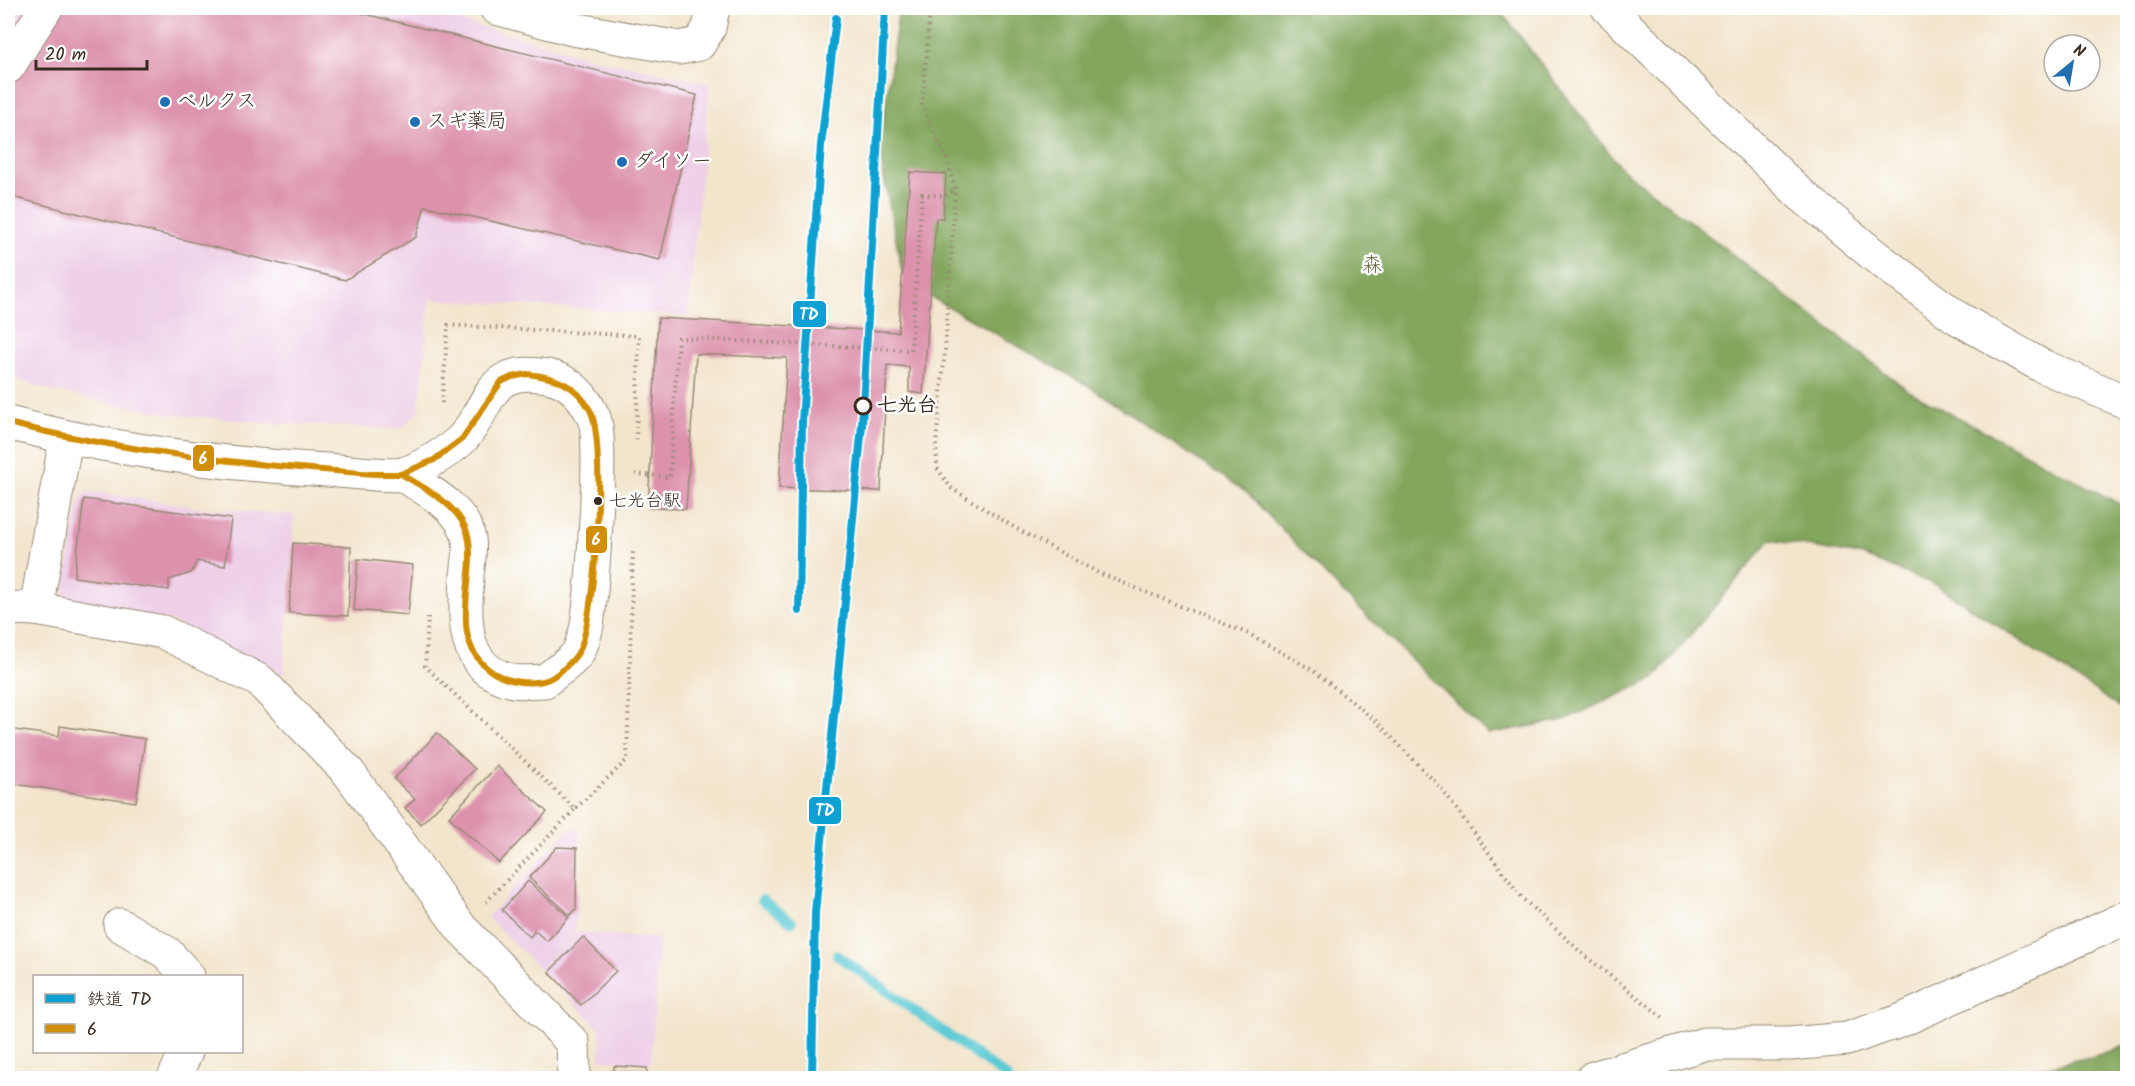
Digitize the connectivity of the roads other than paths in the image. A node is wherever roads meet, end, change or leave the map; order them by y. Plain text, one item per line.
1 (46, 8) edge
2 (496, 8) edge
3 (712, 8) edge
4 (1608, 8) edge
5 (8, 67) edge
6 (2127, 403) edge
7 (8, 423) edge
8 (66, 438) junction
9 (401, 474) junction
10 (22, 608) edge
11 (2127, 917) edge
12 (120, 925) dead end
13 (187, 975) edge
14 (186, 1053) edge
15 (174, 1078) edge
16 (574, 1078) edge
17 (1593, 1078) edge

1 - 5 street
2 - 3 street
4 - 6 street
7 - 8 street
8 - 9 street
8 - 10 street
9 - 9 street
10 - 16 street
11 - 17 street
12 - 13 street
14 - 15 street

